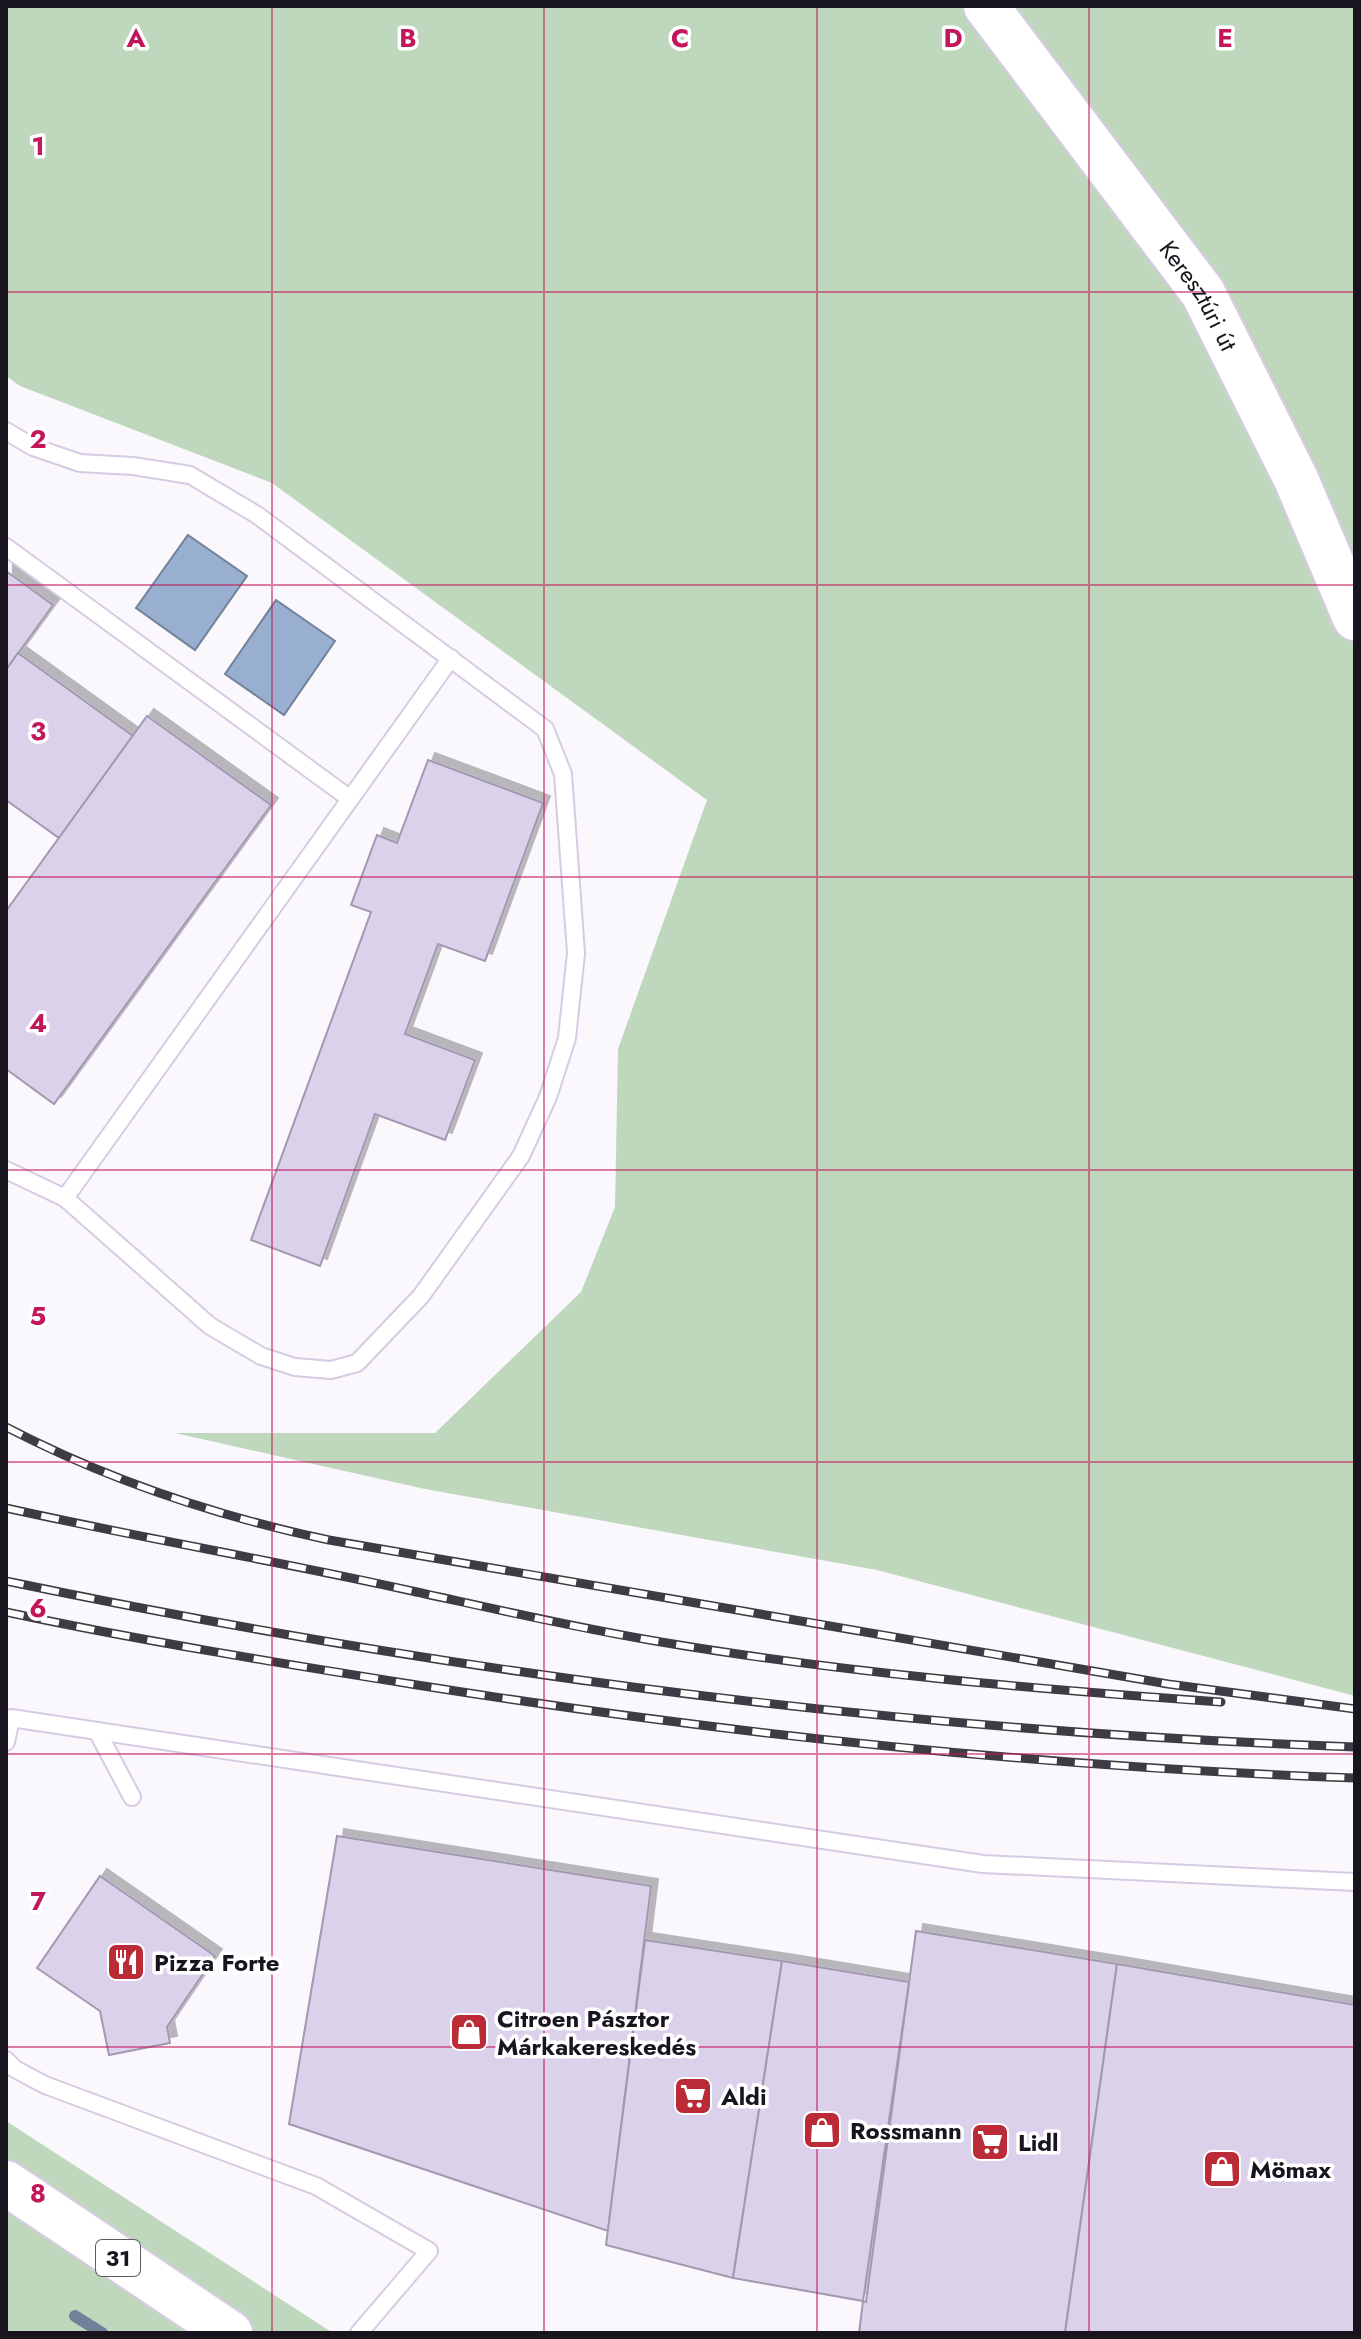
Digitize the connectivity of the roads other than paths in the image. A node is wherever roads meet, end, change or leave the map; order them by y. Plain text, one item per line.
1 (986, 6) edge
2 (6, 431) edge
3 (6, 547) edge
4 (1355, 618) edge
5 (451, 658) junction
6 (349, 798) junction
7 (6, 1170) edge
8 (65, 1198) junction
9 (8, 1717) edge
10 (97, 1731) junction
11 (6, 1742) edge
12 (132, 1797) dead end
13 (1355, 1882) edge
14 (6, 2060) edge
15 (6, 2183) edge
16 (230, 2333) edge
17 (359, 2333) edge

1 - 4 main road, Keresztúri út
2 - 5 lane
3 - 6 lane
5 - 6 lane
5 - 8 lane
6 - 8 lane
7 - 8 lane
9 - 10 lane
9 - 11 lane
10 - 12 lane
10 - 13 lane
14 - 17 lane
15 - 16 main road, 31

